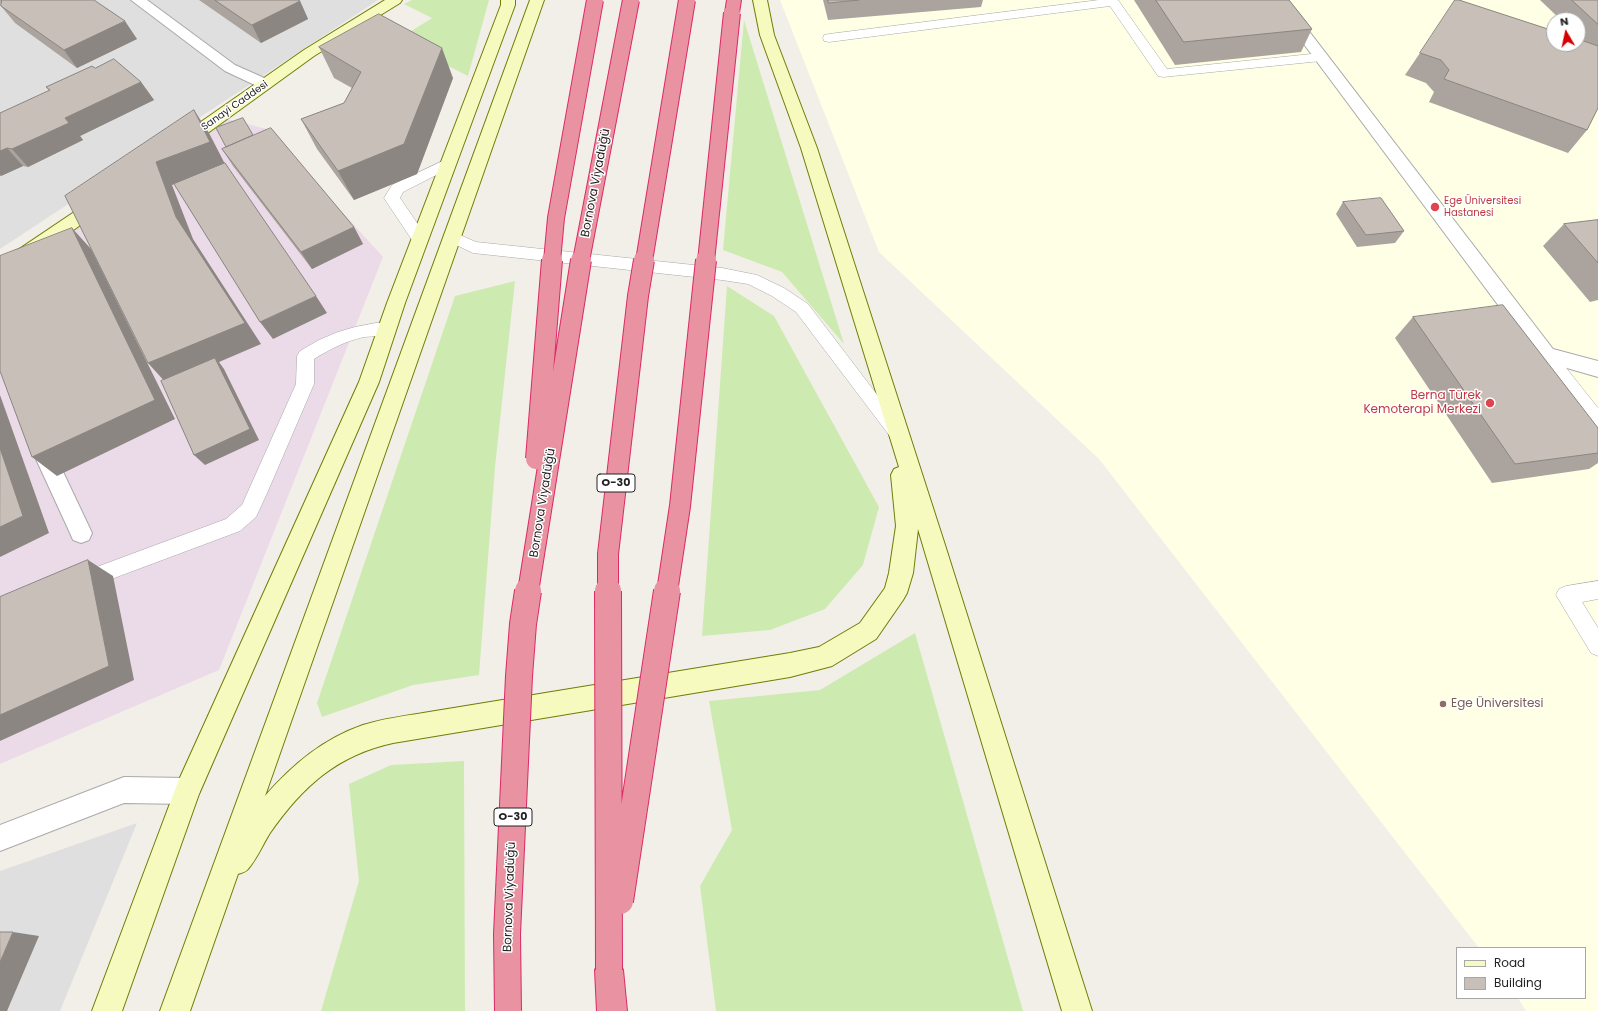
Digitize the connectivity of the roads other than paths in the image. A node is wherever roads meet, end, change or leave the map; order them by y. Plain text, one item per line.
1 (138, 0) edge
2 (395, 0) edge
3 (508, 0) edge
4 (537, 0) edge
5 (595, 0) edge
6 (631, 0) edge
7 (687, 0) edge
8 (760, 0) edge
9 (1278, 0) edge
10 (733, 6) edge
11 (829, 38) dead end
12 (1321, 58) junction
13 (266, 84) junction
14 (166, 155) edge
15 (449, 163) junction
16 (114, 192) edge
17 (453, 236) junction
18 (420, 239) junction
19 (0, 271) edge
20 (387, 328) junction
21 (1546, 355) junction
22 (1598, 369) edge
23 (1598, 421) edge
24 (32, 427) edge
25 (898, 434) junction
26 (81, 533) dead end
27 (65, 587) edge
28 (1598, 590) edge
29 (523, 624) junction
30 (1598, 646) edge
31 (188, 791) junction
32 (0, 838) edge
33 (207, 918) junction
34 (609, 970) junction
35 (107, 1011) edge
36 (175, 1011) edge
37 (508, 1011) edge
38 (612, 1011) edge
39 (1077, 1011) edge

1 - 13 street
2 - 13 street, Sanayi Caddesi
3 - 15 street
4 - 17 street
5 - 29 highway, O-30, bridge
6 - 29 highway, Bornova Viyadüğü / O-30, bridge
7 - 34 highway, O-30, bridge
8 - 25 street
9 - 12 street
10 - 34 highway, bridge
11 - 12 lane
12 - 21 street
13 - 14 street, Sanayi Caddesi
15 - 18 street
15 - 18 lane
16 - 19 street
17 - 25 lane
17 - 33 street
18 - 20 street
20 - 27 lane
20 - 31 street
21 - 22 street
21 - 23 lane
24 - 26 street
25 - 33 street
25 - 39 street
28 - 30 lane
29 - 37 highway, Bornova Viyadüğü / O-30, bridge
31 - 32 street
31 - 35 street
33 - 36 street
34 - 38 highway, O-30

